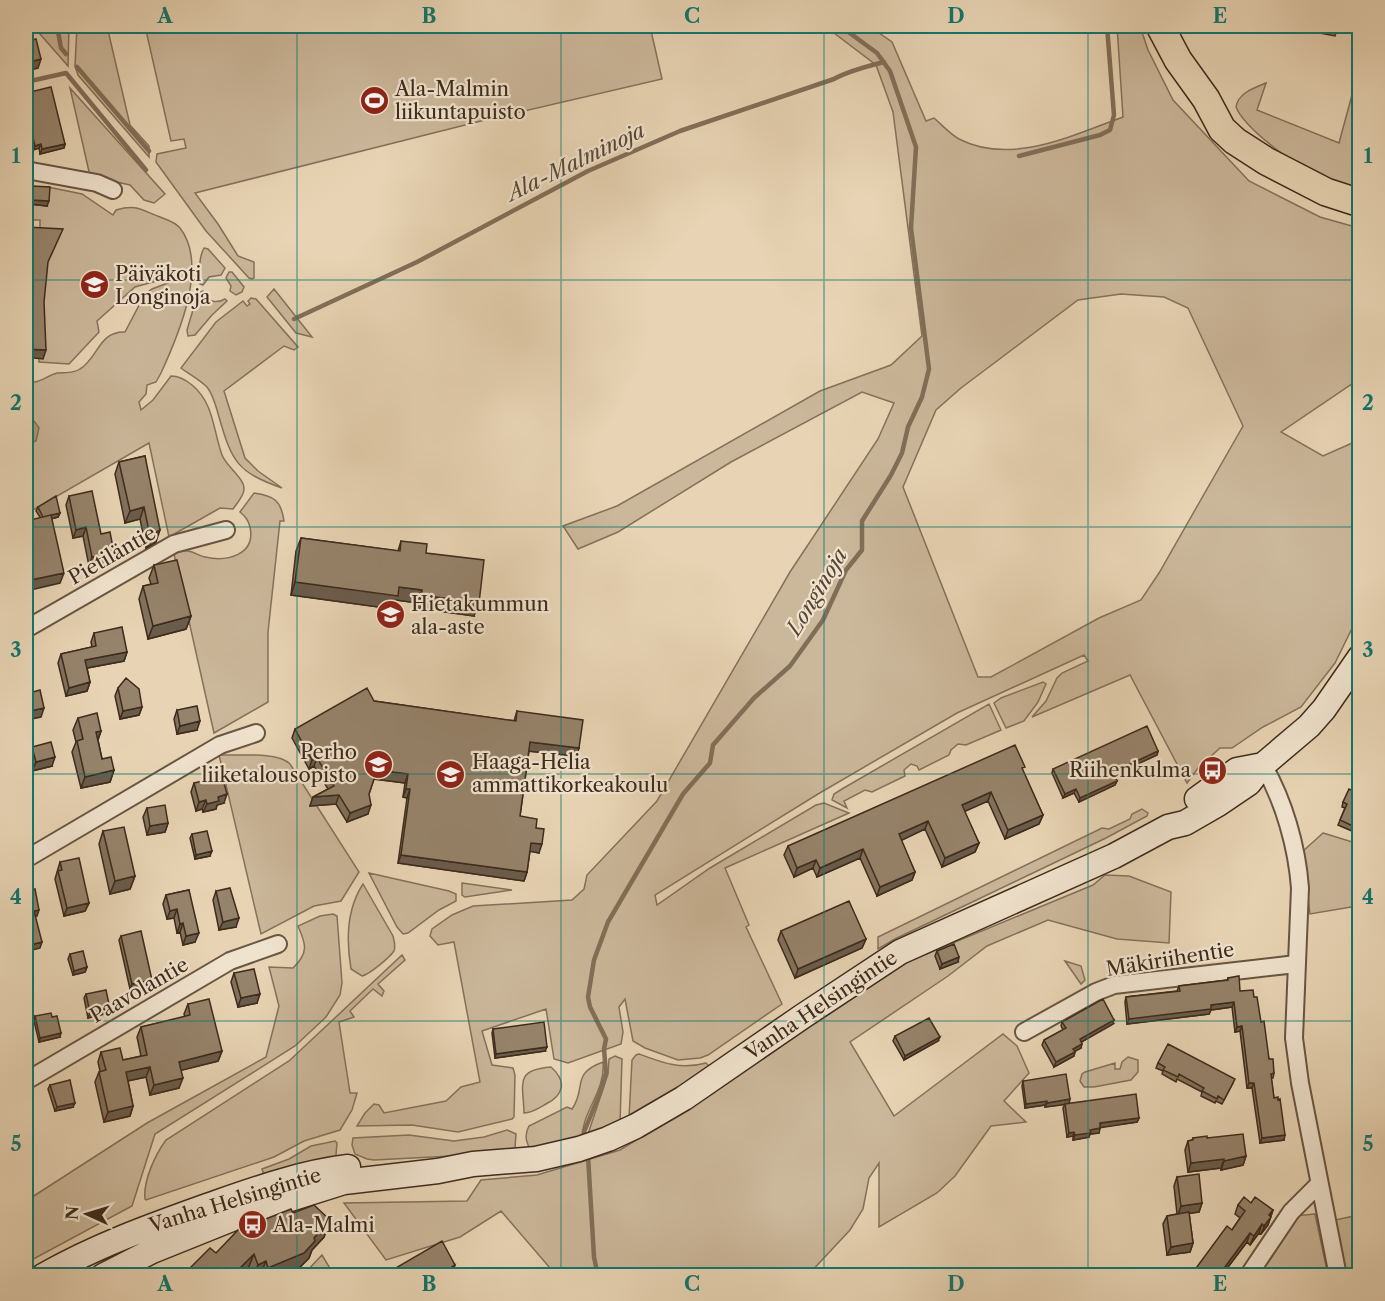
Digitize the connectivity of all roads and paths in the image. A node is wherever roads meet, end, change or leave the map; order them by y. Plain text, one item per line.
1 (1160, 26) edge
2 (26, 170) edge
3 (113, 190) dead end
4 (1359, 203) edge
5 (226, 530) dead end
6 (26, 629) edge
7 (1359, 657) edge
8 (256, 733) dead end
9 (1263, 765) junction
10 (26, 859) edge
11 (278, 944) dead end
12 (1296, 964) junction
13 (1024, 1032) dead end
14 (26, 1081) edge
15 (473, 1164) junction
16 (1318, 1184) junction
17 (102, 1245) junction
18 (114, 1273) edge
19 (43, 1275) edge
20 (1248, 1275) edge
21 (1338, 1275) edge

1 - 4 main road
2 - 3 street
5 - 6 street, Pietiläntie
7 - 9 main road, Vanha Helsingintie
8 - 10 street
9 - 12 street
9 - 15 main road, Vanha Helsingintie
11 - 14 street, Paavolantie
12 - 13 street, Mäkiriihentie
12 - 16 street
15 - 17 main road, Vanha Helsingintie
15 - 18 main road, Vanha Helsingintie
16 - 20 street
16 - 21 street
17 - 18 main road
17 - 19 main road, Vanha Helsingintie

